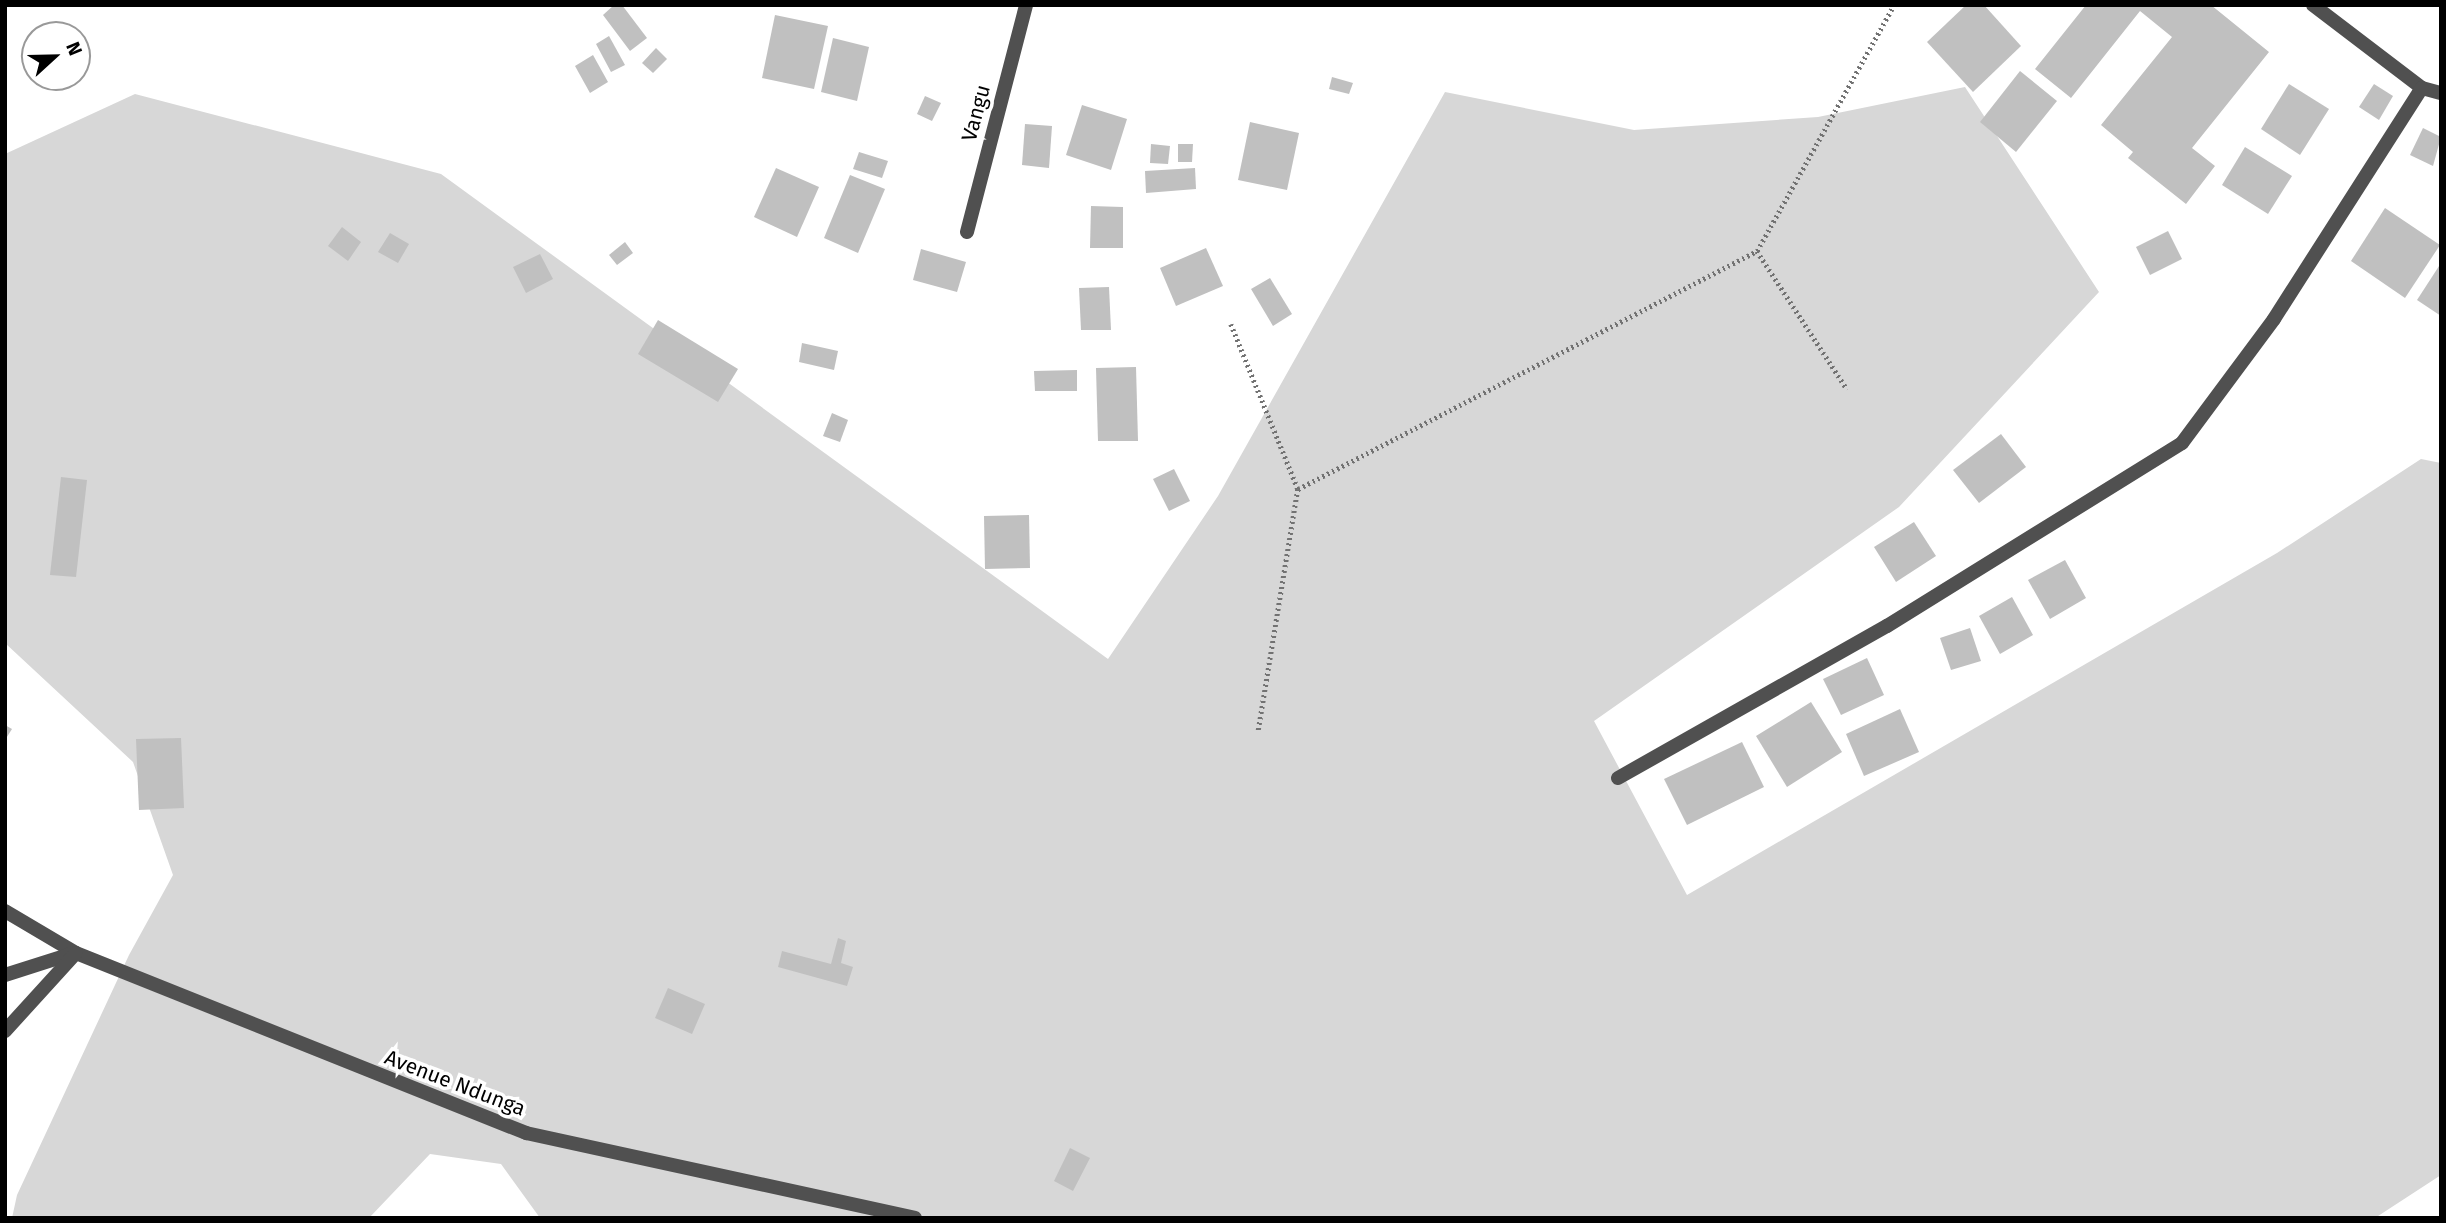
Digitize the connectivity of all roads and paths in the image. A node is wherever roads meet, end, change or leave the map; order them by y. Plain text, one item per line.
1 (1026, 5) edge
2 (1894, 5) edge
3 (2313, 5) edge
4 (2422, 88) junction
5 (2441, 93) edge
6 (967, 232) dead end
7 (1757, 251) junction
8 (1231, 324) dead end
9 (1847, 389) dead end
10 (1298, 489) junction
11 (1258, 732) dead end
12 (1618, 778) dead end
13 (5, 911) edge
14 (76, 953) junction
15 (5, 975) edge
16 (5, 1031) edge
17 (915, 1218) edge

1 - 6 street, Vangu
2 - 7 path
3 - 4 street
4 - 5 street
4 - 12 street
7 - 9 path
7 - 10 path
8 - 10 path
10 - 11 path
13 - 14 street, Avenue Ndunga
14 - 15 street
14 - 16 street
14 - 17 street, Avenue Ndunga

